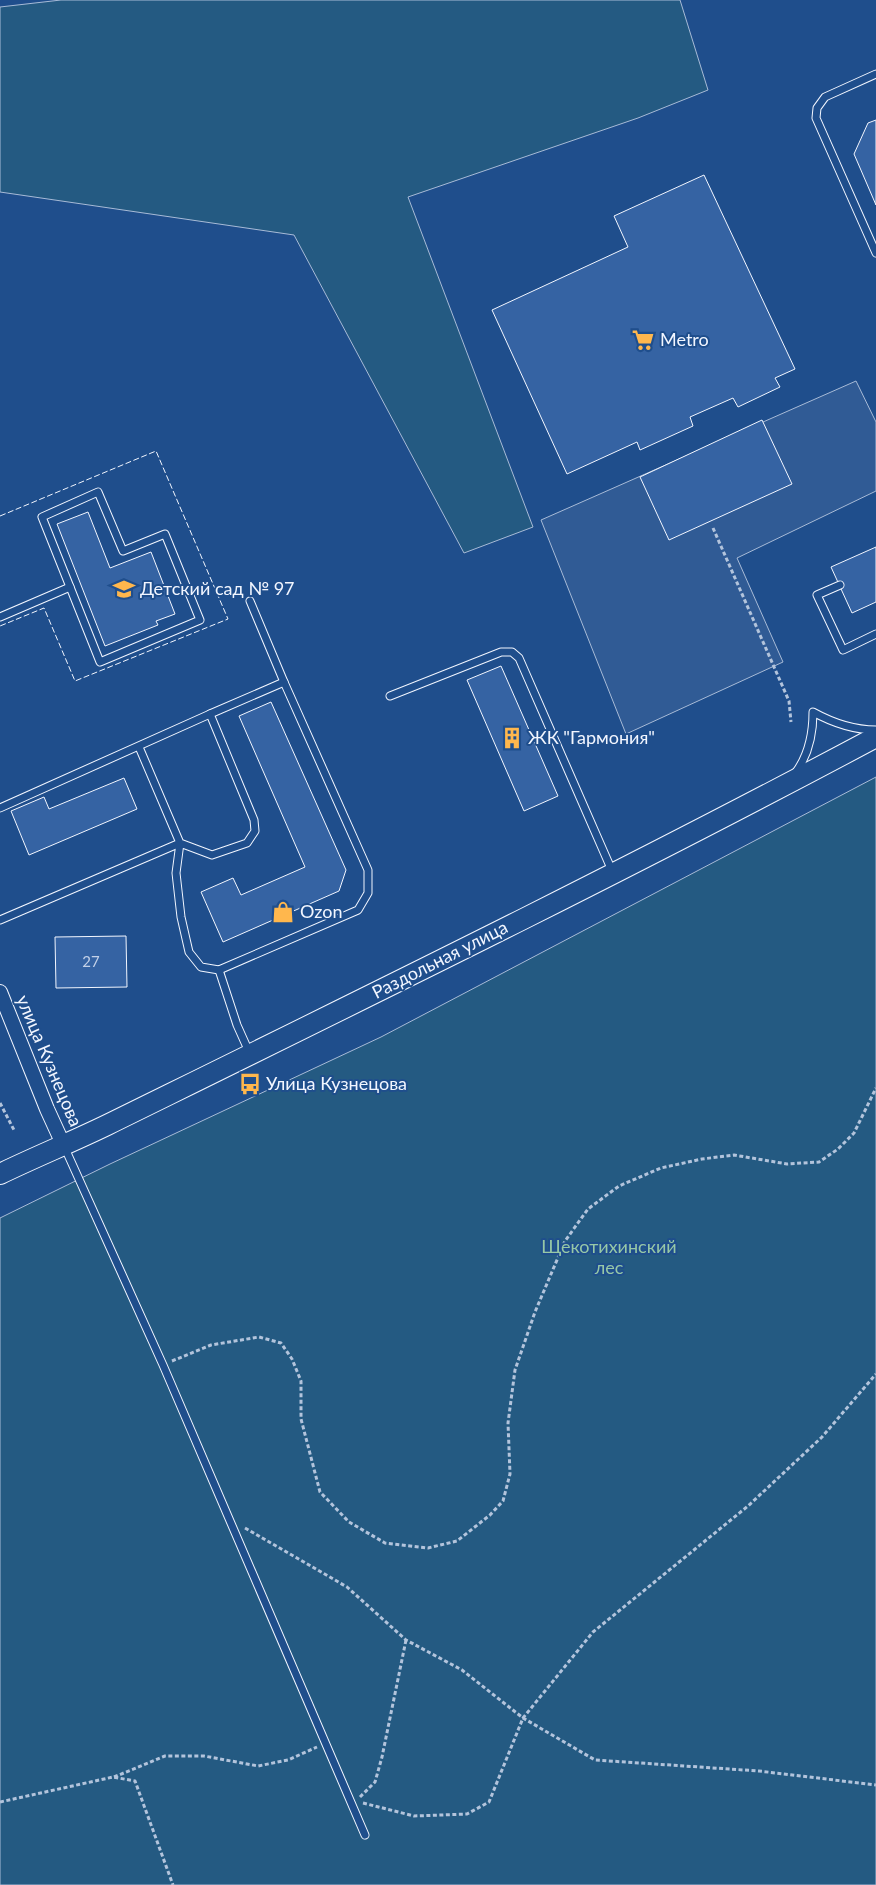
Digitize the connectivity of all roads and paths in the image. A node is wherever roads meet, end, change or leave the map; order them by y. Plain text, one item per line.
1 (876, 74) edge
2 (876, 253) edge
3 (713, 528) dead end
4 (840, 585) dead end
5 (70, 587) junction
6 (250, 601) dead end
7 (0, 617) edge
8 (876, 634) edge
9 (284, 682) junction
10 (390, 696) dead end
11 (210, 714) junction
12 (791, 722) dead end
13 (876, 730) edge
14 (876, 737) edge
15 (139, 746) junction
16 (786, 785) junction
17 (0, 808) edge
18 (180, 843) junction
19 (613, 873) junction
20 (0, 920) edge
21 (218, 970) junction
22 (0, 992) edge
23 (250, 1054) junction
24 (876, 1088) edge
25 (0, 1103) edge
26 (14, 1130) dead end
27 (63, 1144) junction
28 (0, 1174) edge
29 (163, 1365) junction
30 (876, 1374) edge
31 (229, 1519) junction
32 (406, 1640) junction
33 (523, 1718) junction
34 (326, 1743) junction
35 (114, 1777) junction
36 (876, 1785) edge
37 (350, 1800) junction
38 (0, 1802) edge
39 (365, 1835) dead end
40 (173, 1885) edge

1 - 2 lane
3 - 12 path
4 - 8 lane
5 - 5 lane
5 - 7 lane
6 - 9 lane
9 - 11 lane
9 - 21 lane
10 - 19 lane
11 - 15 lane
11 - 18 lane
13 - 16 lane
14 - 16 main road, Раздольная улица
15 - 17 lane
15 - 18 lane
16 - 19 main road, Раздольная улица
18 - 20 lane
18 - 21 lane
19 - 23 main road, Раздольная улица
21 - 23 lane
22 - 27 street, улица Кузнецова
23 - 27 main road, Раздольная улица
24 - 29 path
25 - 26 path
27 - 28 main road, Раздольная улица
27 - 29 lane
29 - 31 lane
30 - 33 path
31 - 32 path
31 - 34 lane
32 - 33 path
32 - 37 path
33 - 36 path
33 - 37 path
34 - 35 path
34 - 37 lane
35 - 38 path
35 - 40 path
37 - 39 lane

